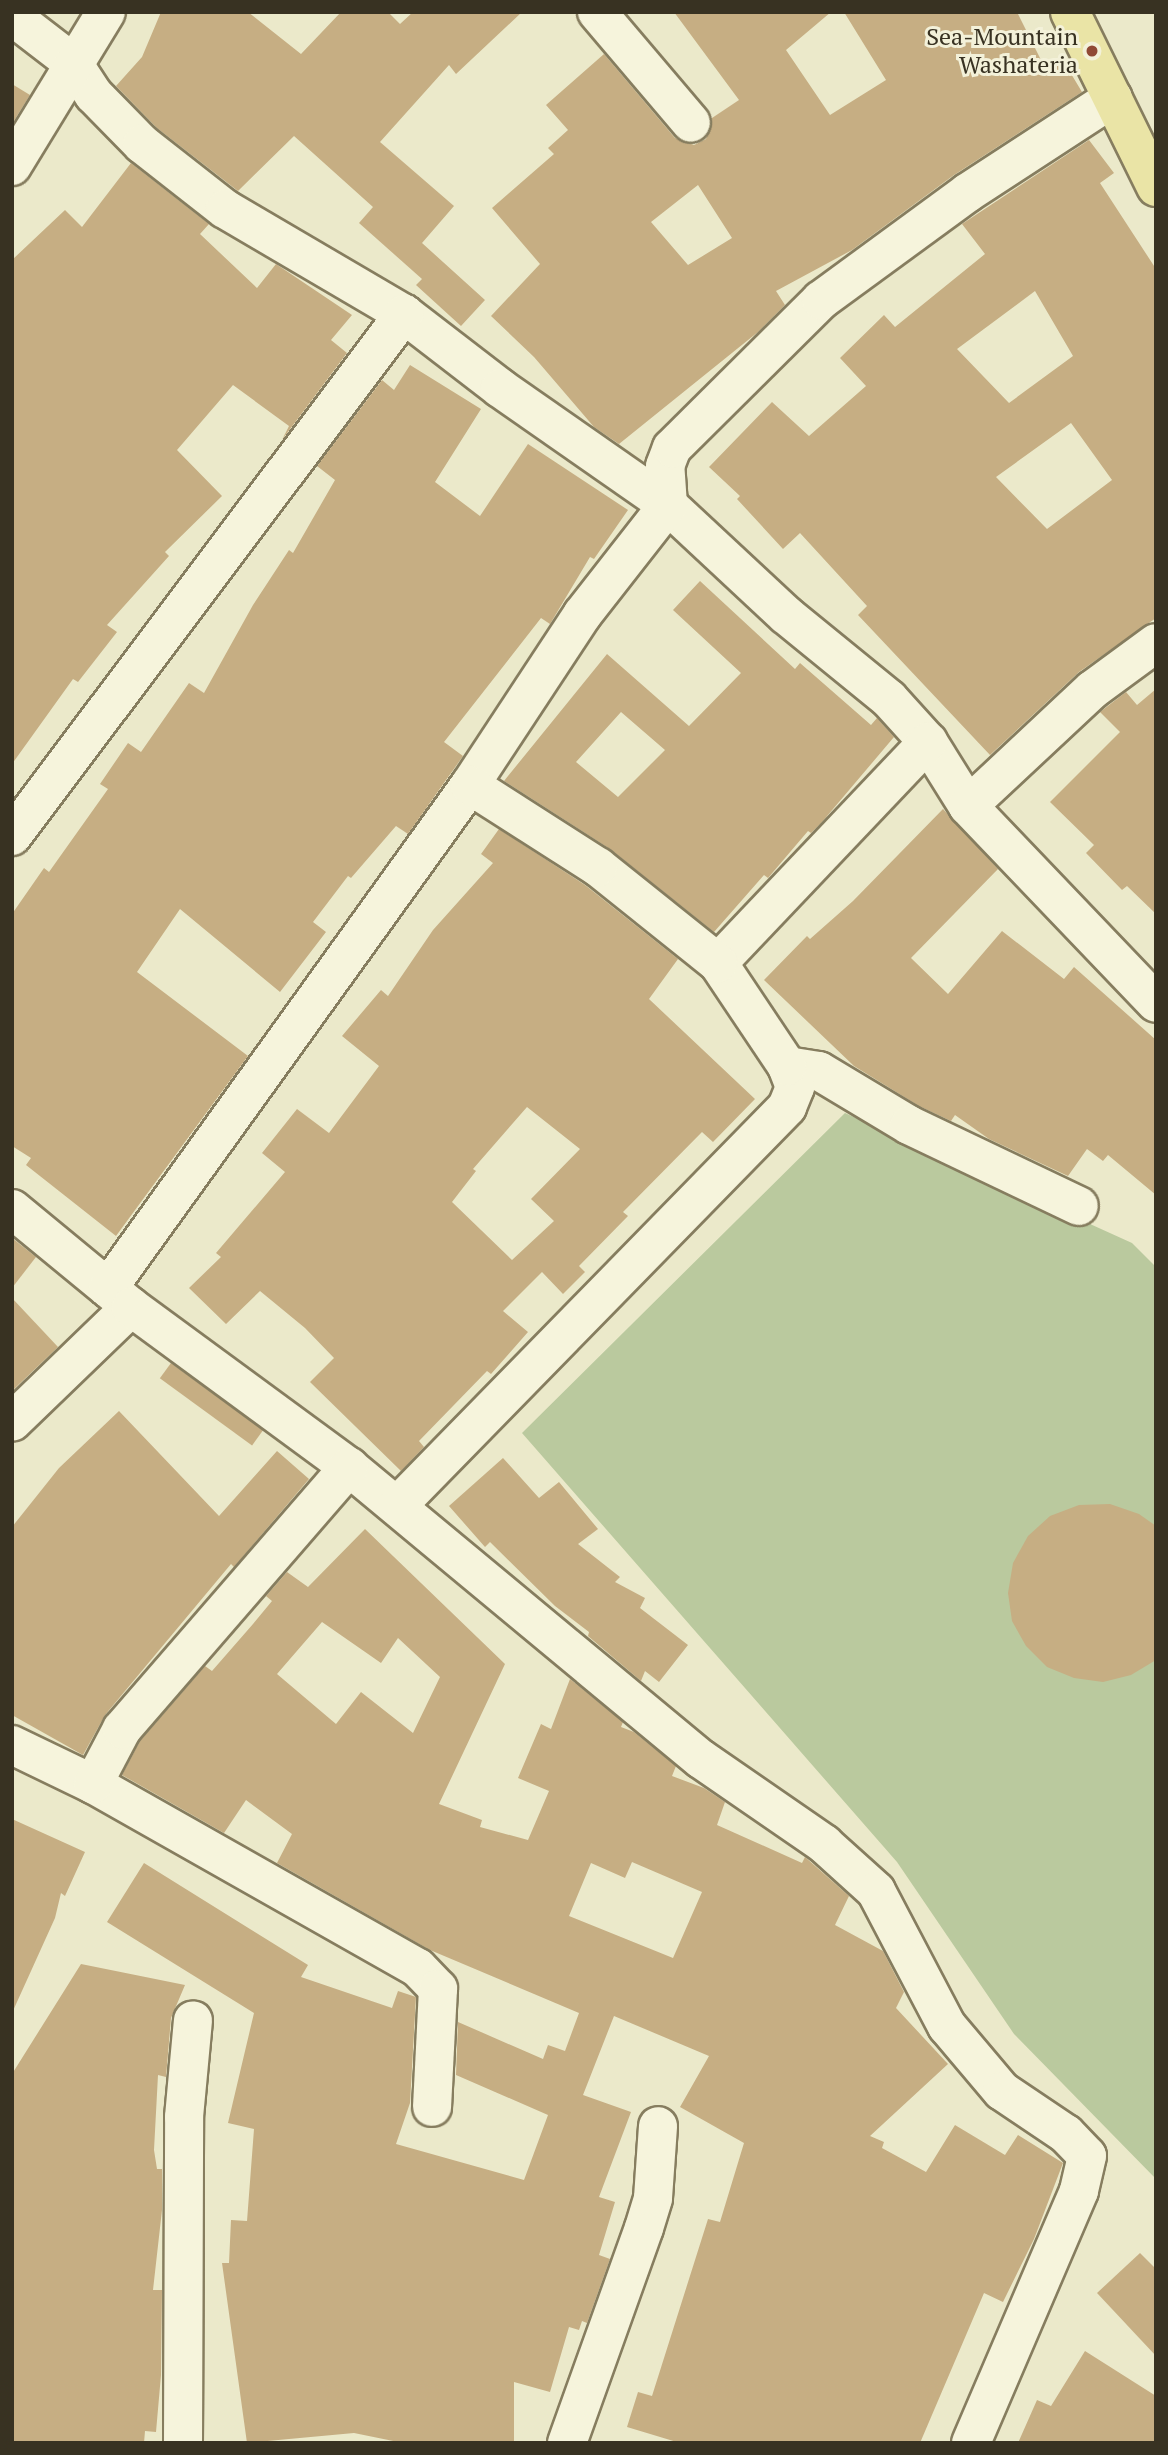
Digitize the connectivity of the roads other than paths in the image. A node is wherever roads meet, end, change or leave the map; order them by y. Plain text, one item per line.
1 (106, 12) edge
2 (597, 12) edge
3 (1070, 12) edge
4 (12, 16) edge
5 (73, 63) junction
6 (1113, 98) junction
7 (691, 123) dead end
8 (12, 166) edge
9 (1156, 187) edge
10 (404, 314) junction
11 (668, 505) junction
12 (1156, 643) edge
13 (928, 742) junction
14 (470, 785) junction
15 (968, 806) junction
16 (12, 836) edge
17 (718, 963) junction
18 (1156, 1003) edge
19 (787, 1066) junction
20 (1079, 1206) dead end
21 (12, 1209) edge
22 (120, 1297) junction
23 (12, 1422) edge
24 (349, 1467) junction
25 (397, 1506) junction
26 (12, 1745) edge
27 (93, 1784) junction
28 (193, 2020) dead end
29 (432, 2107) dead end
30 (658, 2126) dead end
31 (183, 2443) edge
32 (567, 2443) edge
33 (971, 2443) edge

1 - 5 street
2 - 7 street
3 - 6 main road
4 - 5 street
5 - 8 street
5 - 10 street
6 - 9 main road
6 - 11 street
10 - 11 street
10 - 16 street
11 - 13 street
11 - 14 street
12 - 15 street
13 - 15 street
13 - 17 street
14 - 17 street
14 - 22 street
15 - 18 street
17 - 19 street
19 - 20 street
19 - 25 street
21 - 22 street
22 - 23 street
22 - 24 street
24 - 25 street
24 - 27 street
25 - 33 street
26 - 27 street
27 - 29 street
28 - 31 street
30 - 32 street

